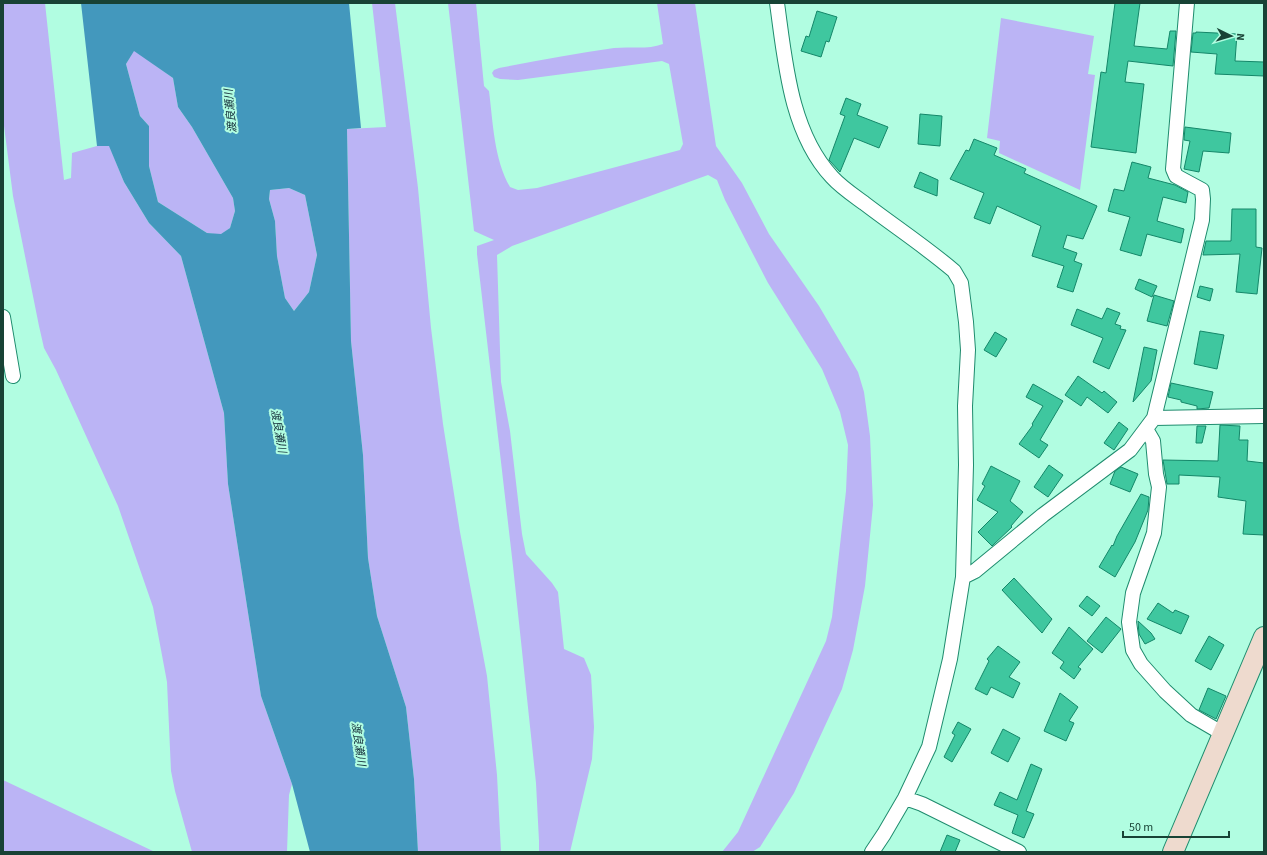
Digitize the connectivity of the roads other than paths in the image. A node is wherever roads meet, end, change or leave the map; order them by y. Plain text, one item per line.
1 (776, 3) edge
2 (1187, 3) edge
3 (3, 317) edge
4 (13, 376) dead end
5 (1264, 416) edge
6 (1150, 423) junction
7 (964, 577) junction
8 (1264, 637) edge
9 (1225, 732) junction
10 (906, 798) junction
11 (872, 852) edge
12 (1019, 852) edge
13 (1173, 852) edge

1 - 7 street
2 - 6 street
3 - 4 street
5 - 6 street
6 - 7 street
6 - 9 street
7 - 10 street
8 - 9 street
9 - 13 street
10 - 11 street
10 - 12 street

